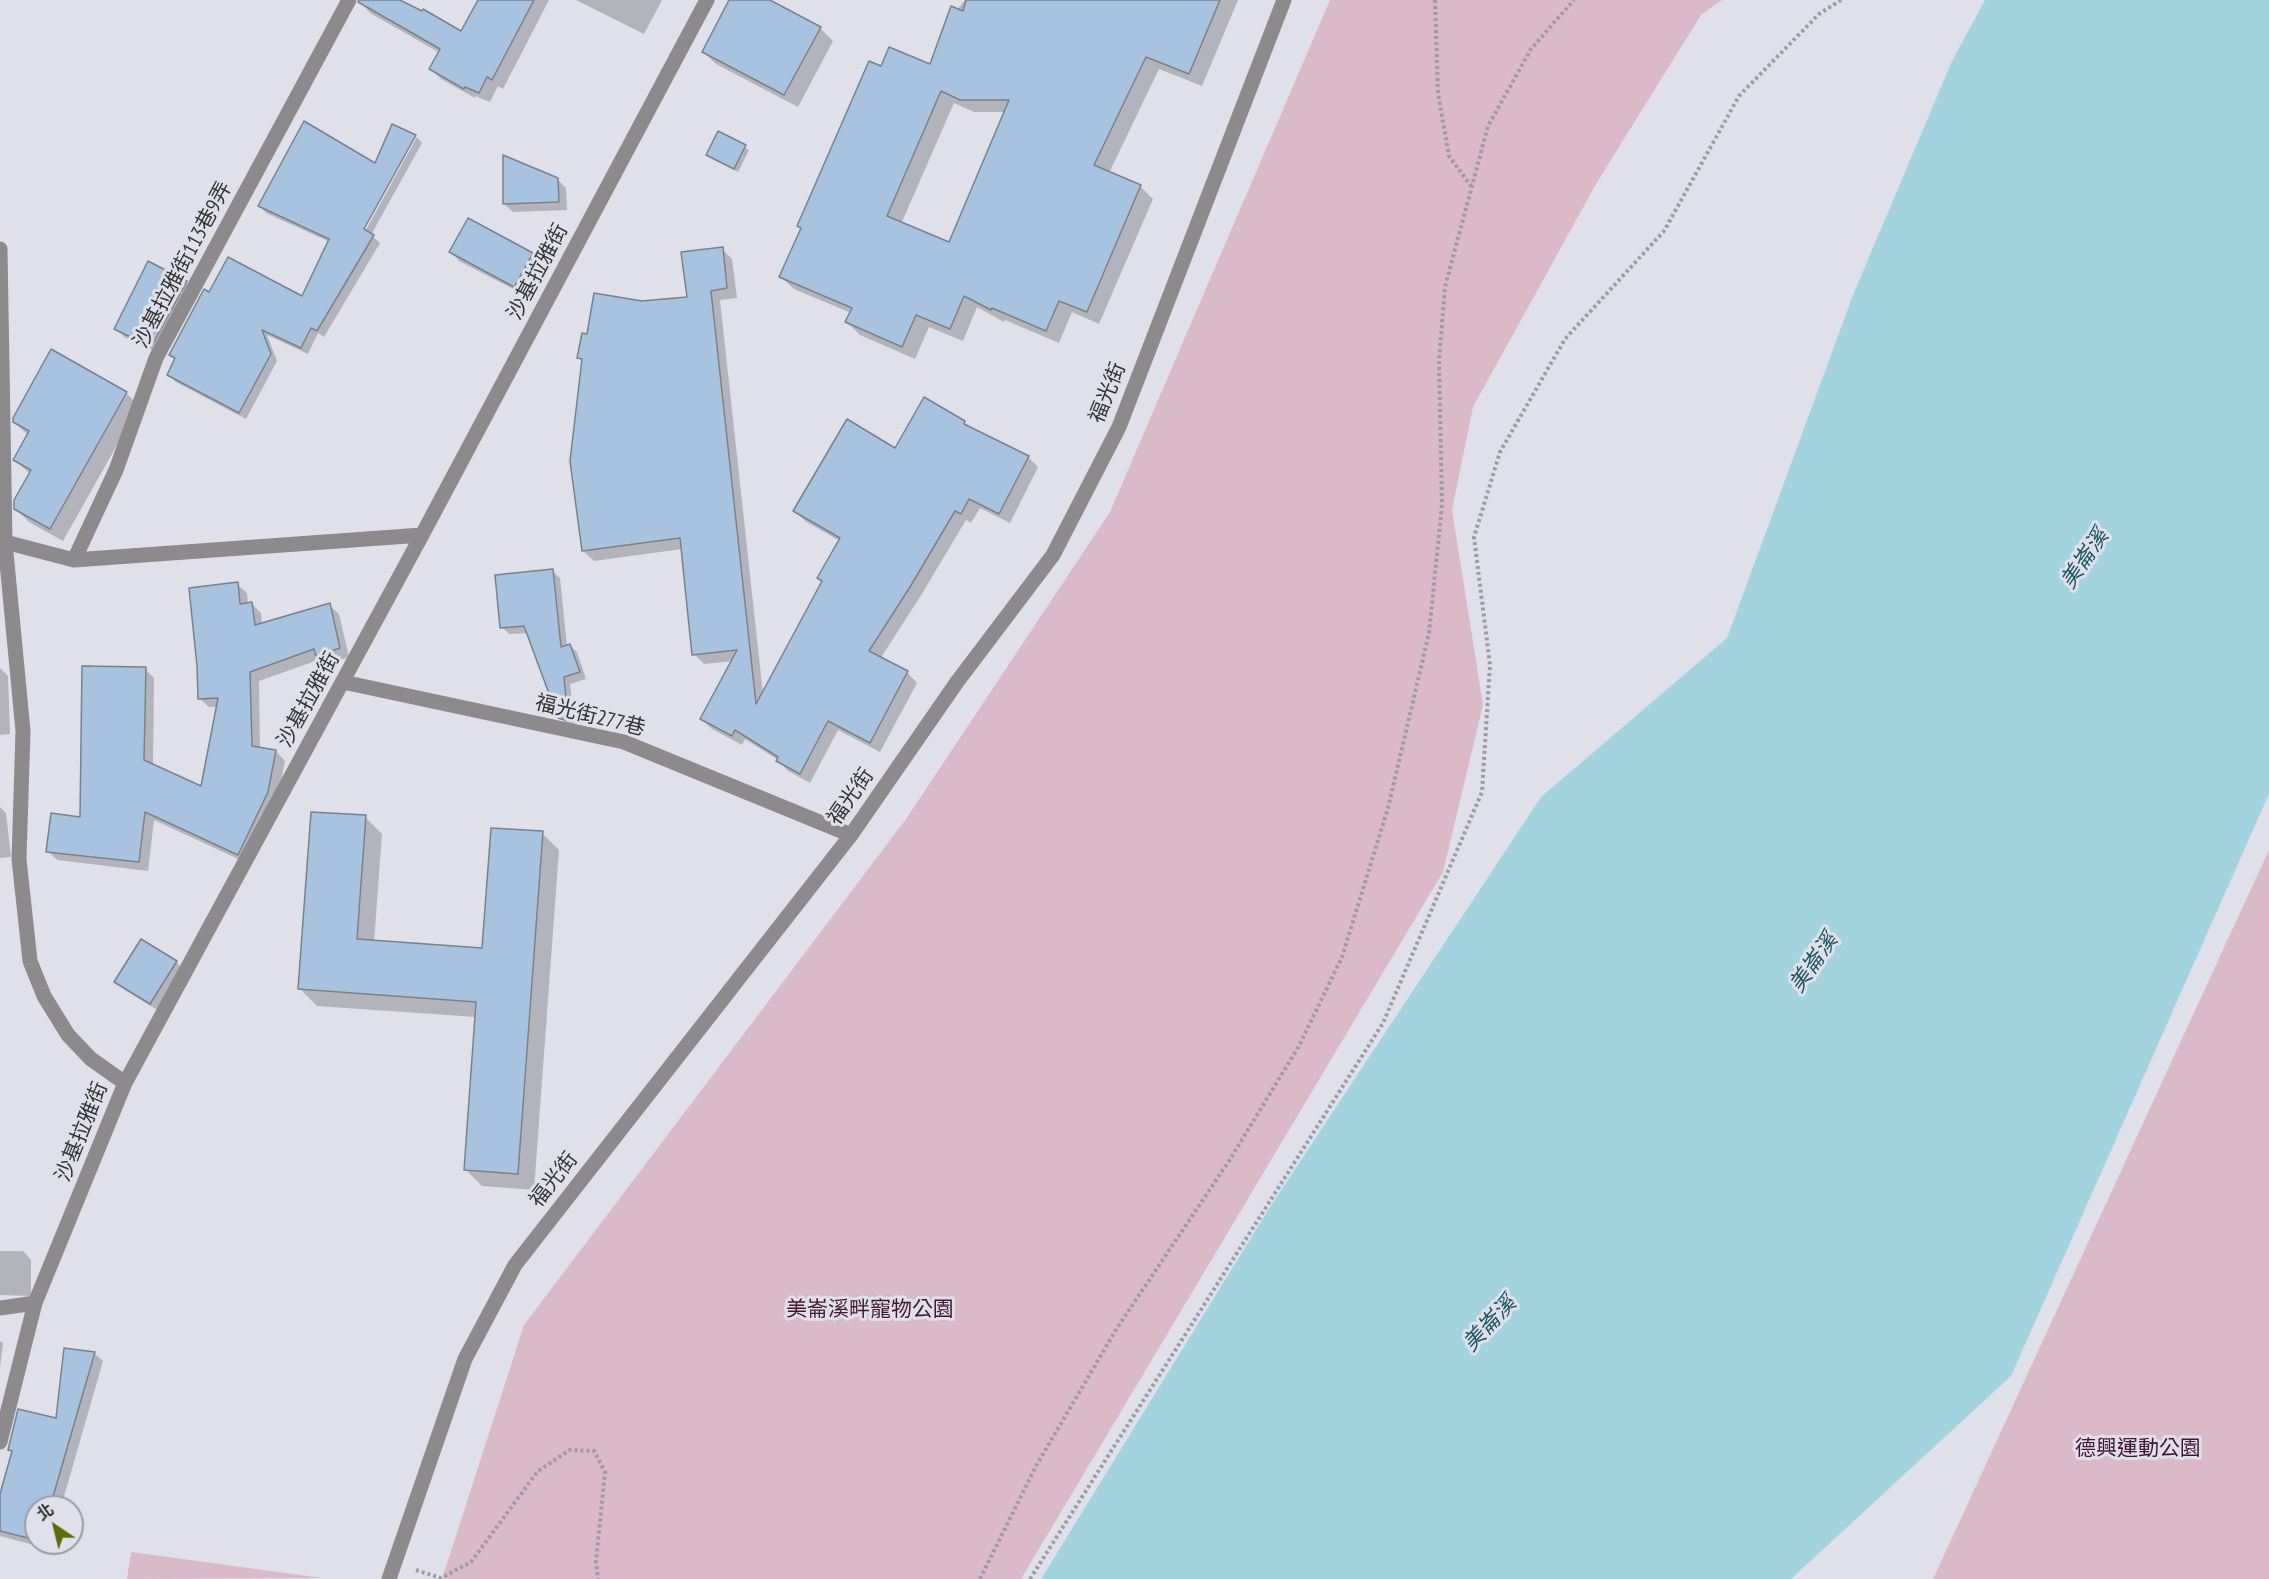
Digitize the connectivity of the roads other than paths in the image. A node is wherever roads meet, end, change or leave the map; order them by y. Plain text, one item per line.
1 (349, 0) edge
2 (707, 0) edge
3 (1284, 0) edge
4 (0, 249) edge
5 (422, 535) junction
6 (2, 543) edge
7 (74, 560) junction
8 (343, 682) junction
9 (852, 835) junction
10 (125, 1083) junction
11 (35, 1303) junction
12 (0, 1308) edge
13 (0, 1442) edge
14 (389, 1579) edge

1 - 7 street, 沙基拉雅街113巷9弄
2 - 5 street, 沙基拉雅街
3 - 9 street, 福光街
4 - 6 street
5 - 7 street
5 - 8 street, 沙基拉雅街
6 - 7 street
6 - 10 street
8 - 9 street, 福光街277巷
8 - 10 street, 沙基拉雅街
9 - 14 street, 福光街
10 - 11 street, 沙基拉雅街
11 - 12 street
11 - 13 street, 沙基拉雅街

